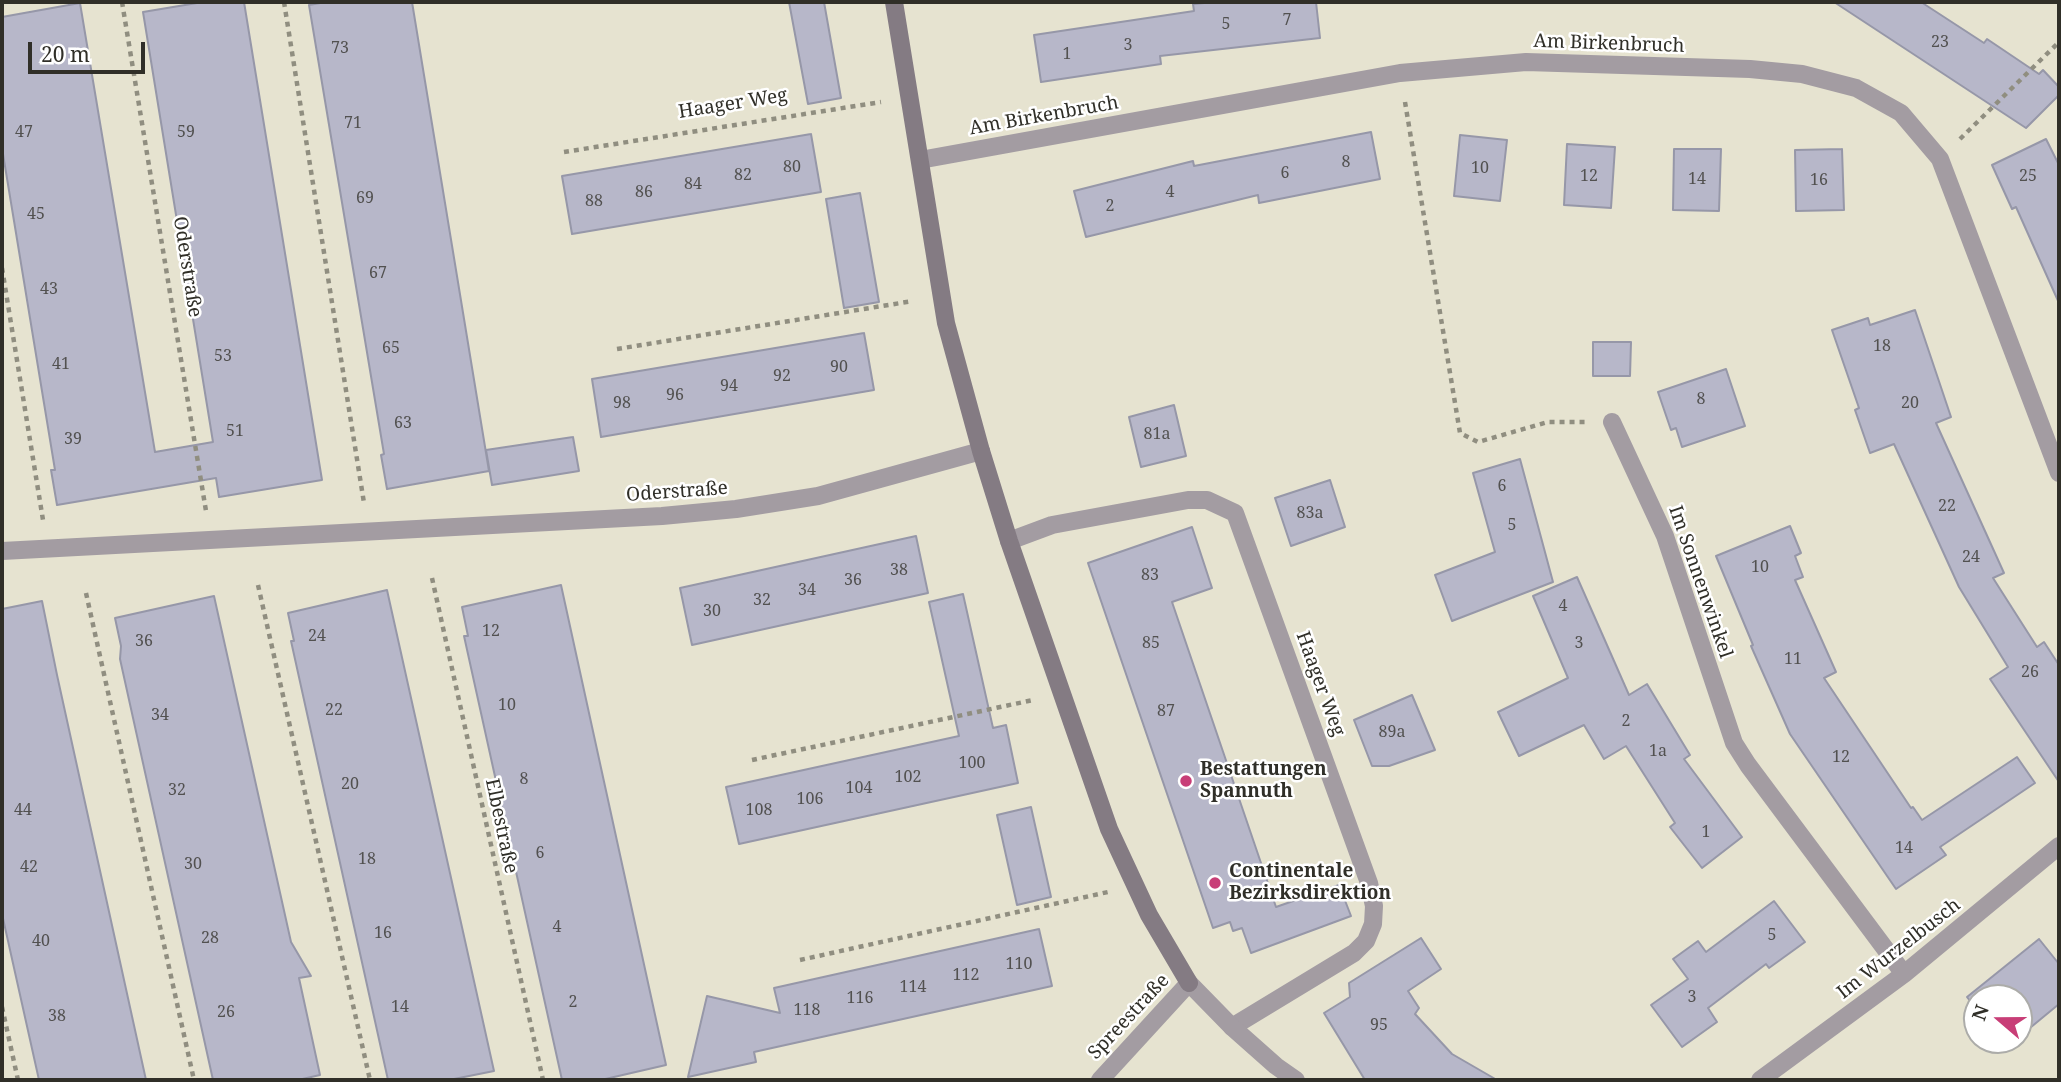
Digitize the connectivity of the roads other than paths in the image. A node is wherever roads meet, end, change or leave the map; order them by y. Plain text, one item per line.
1 (894, 2) edge
2 (920, 160) junction
3 (1612, 422) road end
4 (981, 451) junction
5 (2059, 473) edge
6 (1009, 541) junction
7 (2, 551) edge
8 (2059, 846) edge
9 (1904, 974) junction
10 (1189, 983) junction
11 (1232, 1027) junction
12 (1100, 1080) edge
13 (1296, 1080) edge
14 (1760, 1080) edge

1 - 2 street
2 - 4 street
2 - 5 street, Am Birkenbruch
3 - 9 street, Im Sonnenwinkel
4 - 6 street
4 - 7 street, Oderstraße
6 - 10 street
6 - 11 street, Haager Weg
8 - 9 street, Im Wurzelbusch
9 - 14 street, Im Wurzelbusch
10 - 11 street
10 - 12 street, Spreestraße
11 - 13 street

